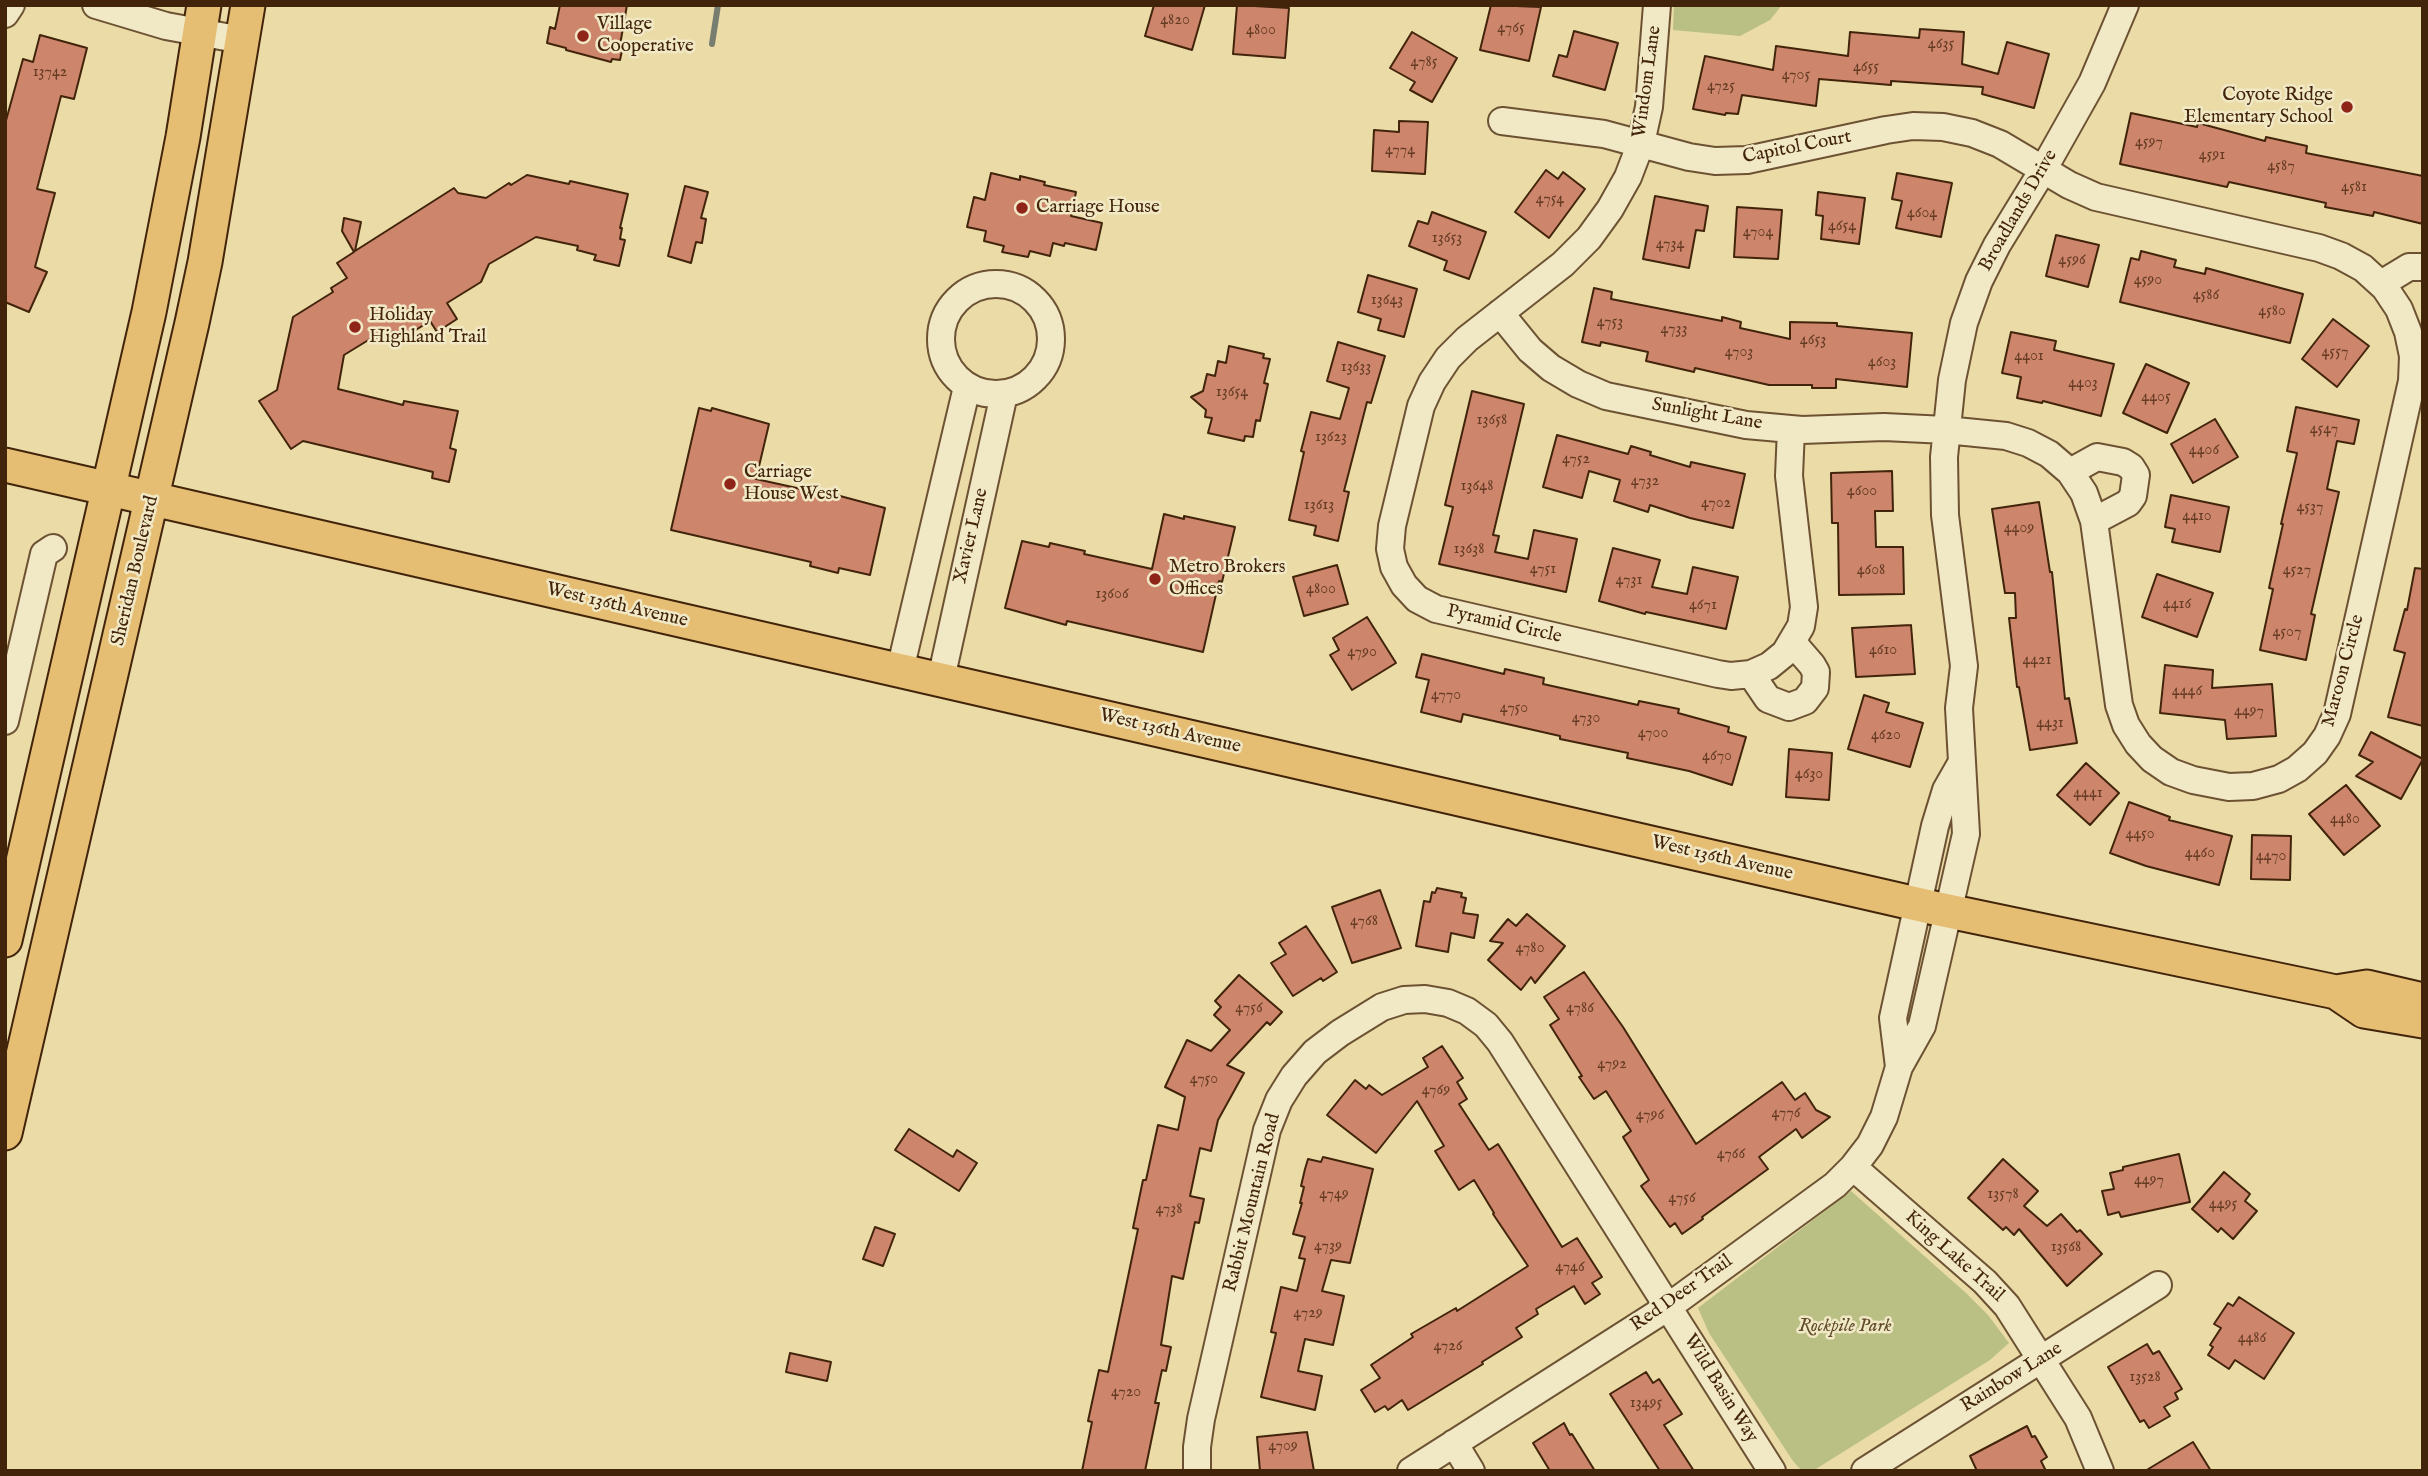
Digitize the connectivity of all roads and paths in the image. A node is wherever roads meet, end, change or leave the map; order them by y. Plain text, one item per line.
1 (10, 5) edge
2 (96, 5) edge
3 (248, 5) edge
4 (1657, 5) edge
5 (2125, 5) edge
6 (5, 14) edge
7 (202, 19) edge
8 (242, 40) junction
9 (1502, 121) dead end
10 (1641, 143) junction
11 (2043, 170) junction
12 (2423, 267) edge
13 (2381, 284) junction
14 (1500, 313) junction
15 (2415, 328) edge
16 (967, 387) junction
17 (1004, 394) junction
18 (1791, 429) junction
19 (1946, 430) junction
20 (5, 465) edge
21 (2070, 472) junction
22 (108, 488) junction
23 (152, 498) junction
24 (2094, 522) junction
25 (52, 548) dead end
26 (1793, 643) junction
27 (900, 670) junction
28 (1751, 674) junction
29 (941, 679) junction
30 (5, 721) edge
31 (1933, 908) junction
32 (5, 940) edge
33 (2336, 992) junction
34 (2423, 1000) edge
35 (2423, 1021) edge
36 (5, 1133) edge
37 (1853, 1167) junction
38 (2158, 1285) dead end
39 (1668, 1307) junction
40 (2042, 1359) junction
41 (1454, 1443) junction
42 (1197, 1471) edge
43 (1411, 1471) edge
44 (1471, 1471) edge
45 (1772, 1471) edge
46 (1865, 1471) edge
47 (2100, 1471) edge

1 - 6 street
2 - 7 street
3 - 8 main road, Sheridan Boulevard
4 - 10 street, Windom Lane
5 - 11 street, Broadlands Drive
7 - 8 street
7 - 22 main road
8 - 23 main road, Sheridan Boulevard
9 - 10 street, Capitol Court
10 - 11 street, Capitol Court
10 - 14 street, Windom Lane
11 - 13 street, Maroon Circle
11 - 19 street, Broadlands Drive
12 - 13 street
13 - 15 street, Maroon Circle
14 - 18 street, Sunlight Lane
14 - 28 street, Pyramid Circle
15 - 24 street, Maroon Circle
16 - 17 street
16 - 17 street
16 - 27 street, Xavier Lane
17 - 29 street, Xavier Lane
18 - 19 street, Sunlight Lane
18 - 26 street
19 - 21 street, Maroon Circle
19 - 31 street, Broadlands Drive
20 - 22 main road, West 136th Avenue
21 - 24 street, Maroon Circle
21 - 24 street
22 - 23 main road, West 136th Avenue
22 - 32 main road
23 - 27 main road, West 136th Avenue
23 - 36 main road, Sheridan Boulevard
25 - 30 street
26 - 28 street
26 - 28 street
27 - 29 main road, West 136th Avenue
29 - 31 main road, West 136th Avenue
31 - 33 main road, West 136th Avenue
31 - 37 street, Red Deer Trail
33 - 34 main road, West 136th Avenue
33 - 35 main road, West 136th Avenue
37 - 39 street, Red Deer Trail
37 - 40 street, King Lake Trail
38 - 40 street, Rainbow Lane
39 - 41 street, Red Deer Trail
39 - 42 street, Rabbit Mountain Road
39 - 45 street, Wild Basin Way
40 - 46 street, Rainbow Lane
40 - 47 street, King Lake Trail
41 - 43 street, Red Deer Trail
41 - 44 street

